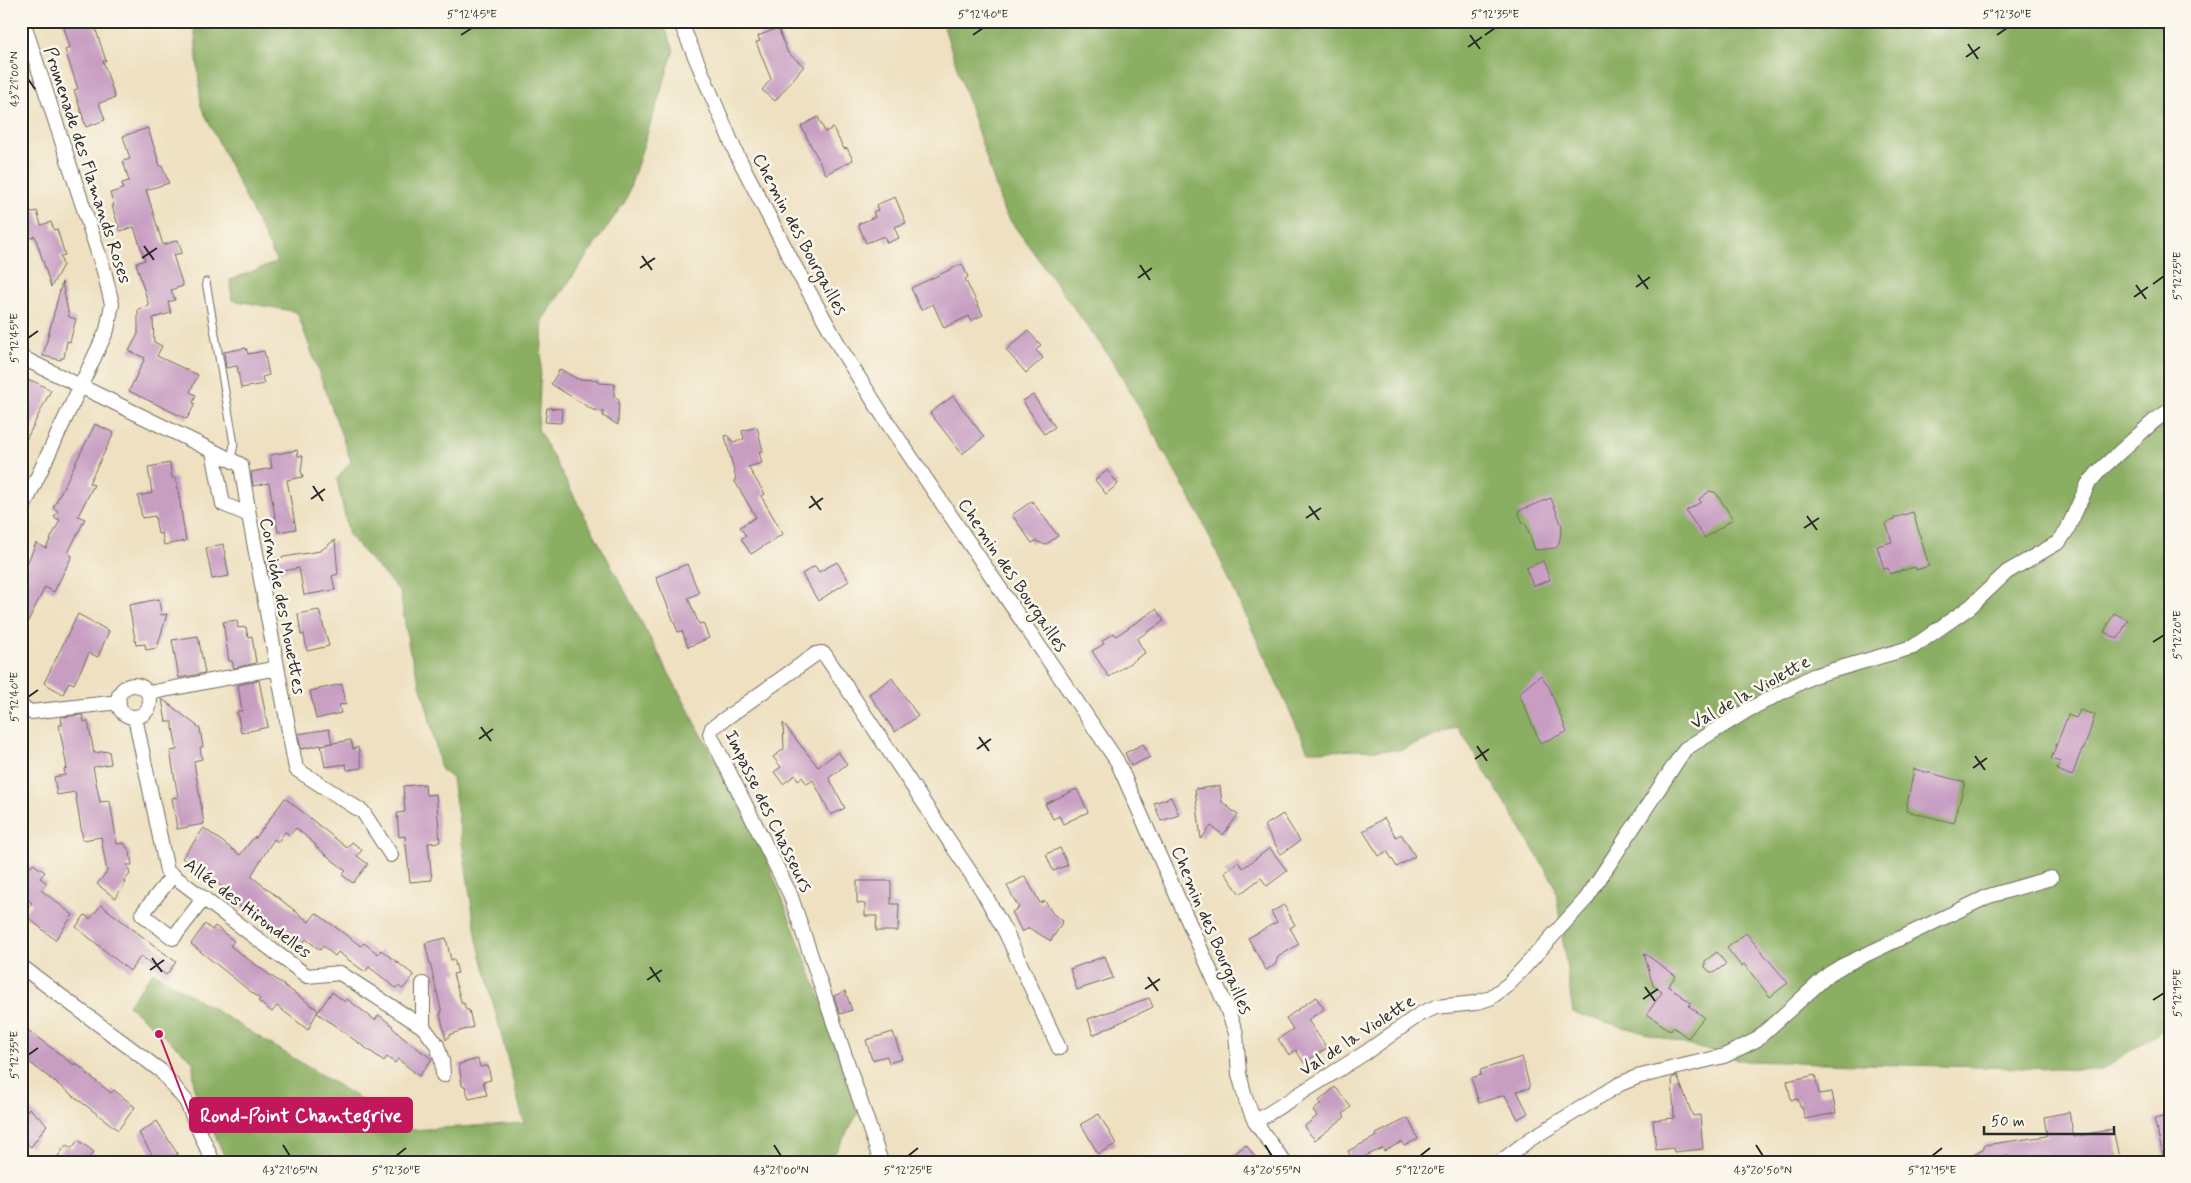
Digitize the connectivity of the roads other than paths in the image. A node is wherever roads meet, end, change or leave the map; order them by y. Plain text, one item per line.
1 (23, 21) edge
2 (680, 21) edge
3 (206, 282) dead end
4 (21, 357) edge
5 (81, 388) junction
6 (2170, 410) edge
7 (213, 451) junction
8 (231, 460) junction
9 (21, 512) edge
10 (249, 515) junction
11 (277, 668) junction
12 (149, 693) junction
13 (118, 702) junction
14 (26, 710) edge
15 (135, 717) junction
16 (391, 855) dead end
17 (173, 875) junction
18 (2051, 878) dead end
19 (204, 898) junction
20 (21, 966) edge
21 (423, 984) dead end
22 (423, 1027) junction
23 (1059, 1048) dead end
24 (443, 1075) dead end
25 (1255, 1122) junction
26 (212, 1162) edge
27 (881, 1162) edge
28 (1284, 1162) edge
29 (1500, 1162) edge

1 - 5 street, Promenade des Flamands Roses
2 - 25 street, Chemin des Bourgailles
3 - 8 lane
4 - 5 street
5 - 7 street
5 - 9 street, Promenade des Flamands Roses
6 - 25 street, Val de la Violette
7 - 8 street
7 - 10 street, Corniche des Mouettes
8 - 10 street
10 - 11 street, Corniche des Mouettes
11 - 12 street
11 - 16 street, Corniche des Mouettes
12 - 13 street
12 - 15 street
13 - 14 street
13 - 15 street
15 - 17 street, Allée des Hirondelles
17 - 19 street, Allée des Hirondelles
17 - 19 street
18 - 29 street
19 - 22 street, Allée des Hirondelles
20 - 26 street
21 - 22 street
22 - 24 street, Allée des Hirondelles
23 - 27 street, Impasse des Chasseurs
25 - 28 street, Chemin des Bourgailles

